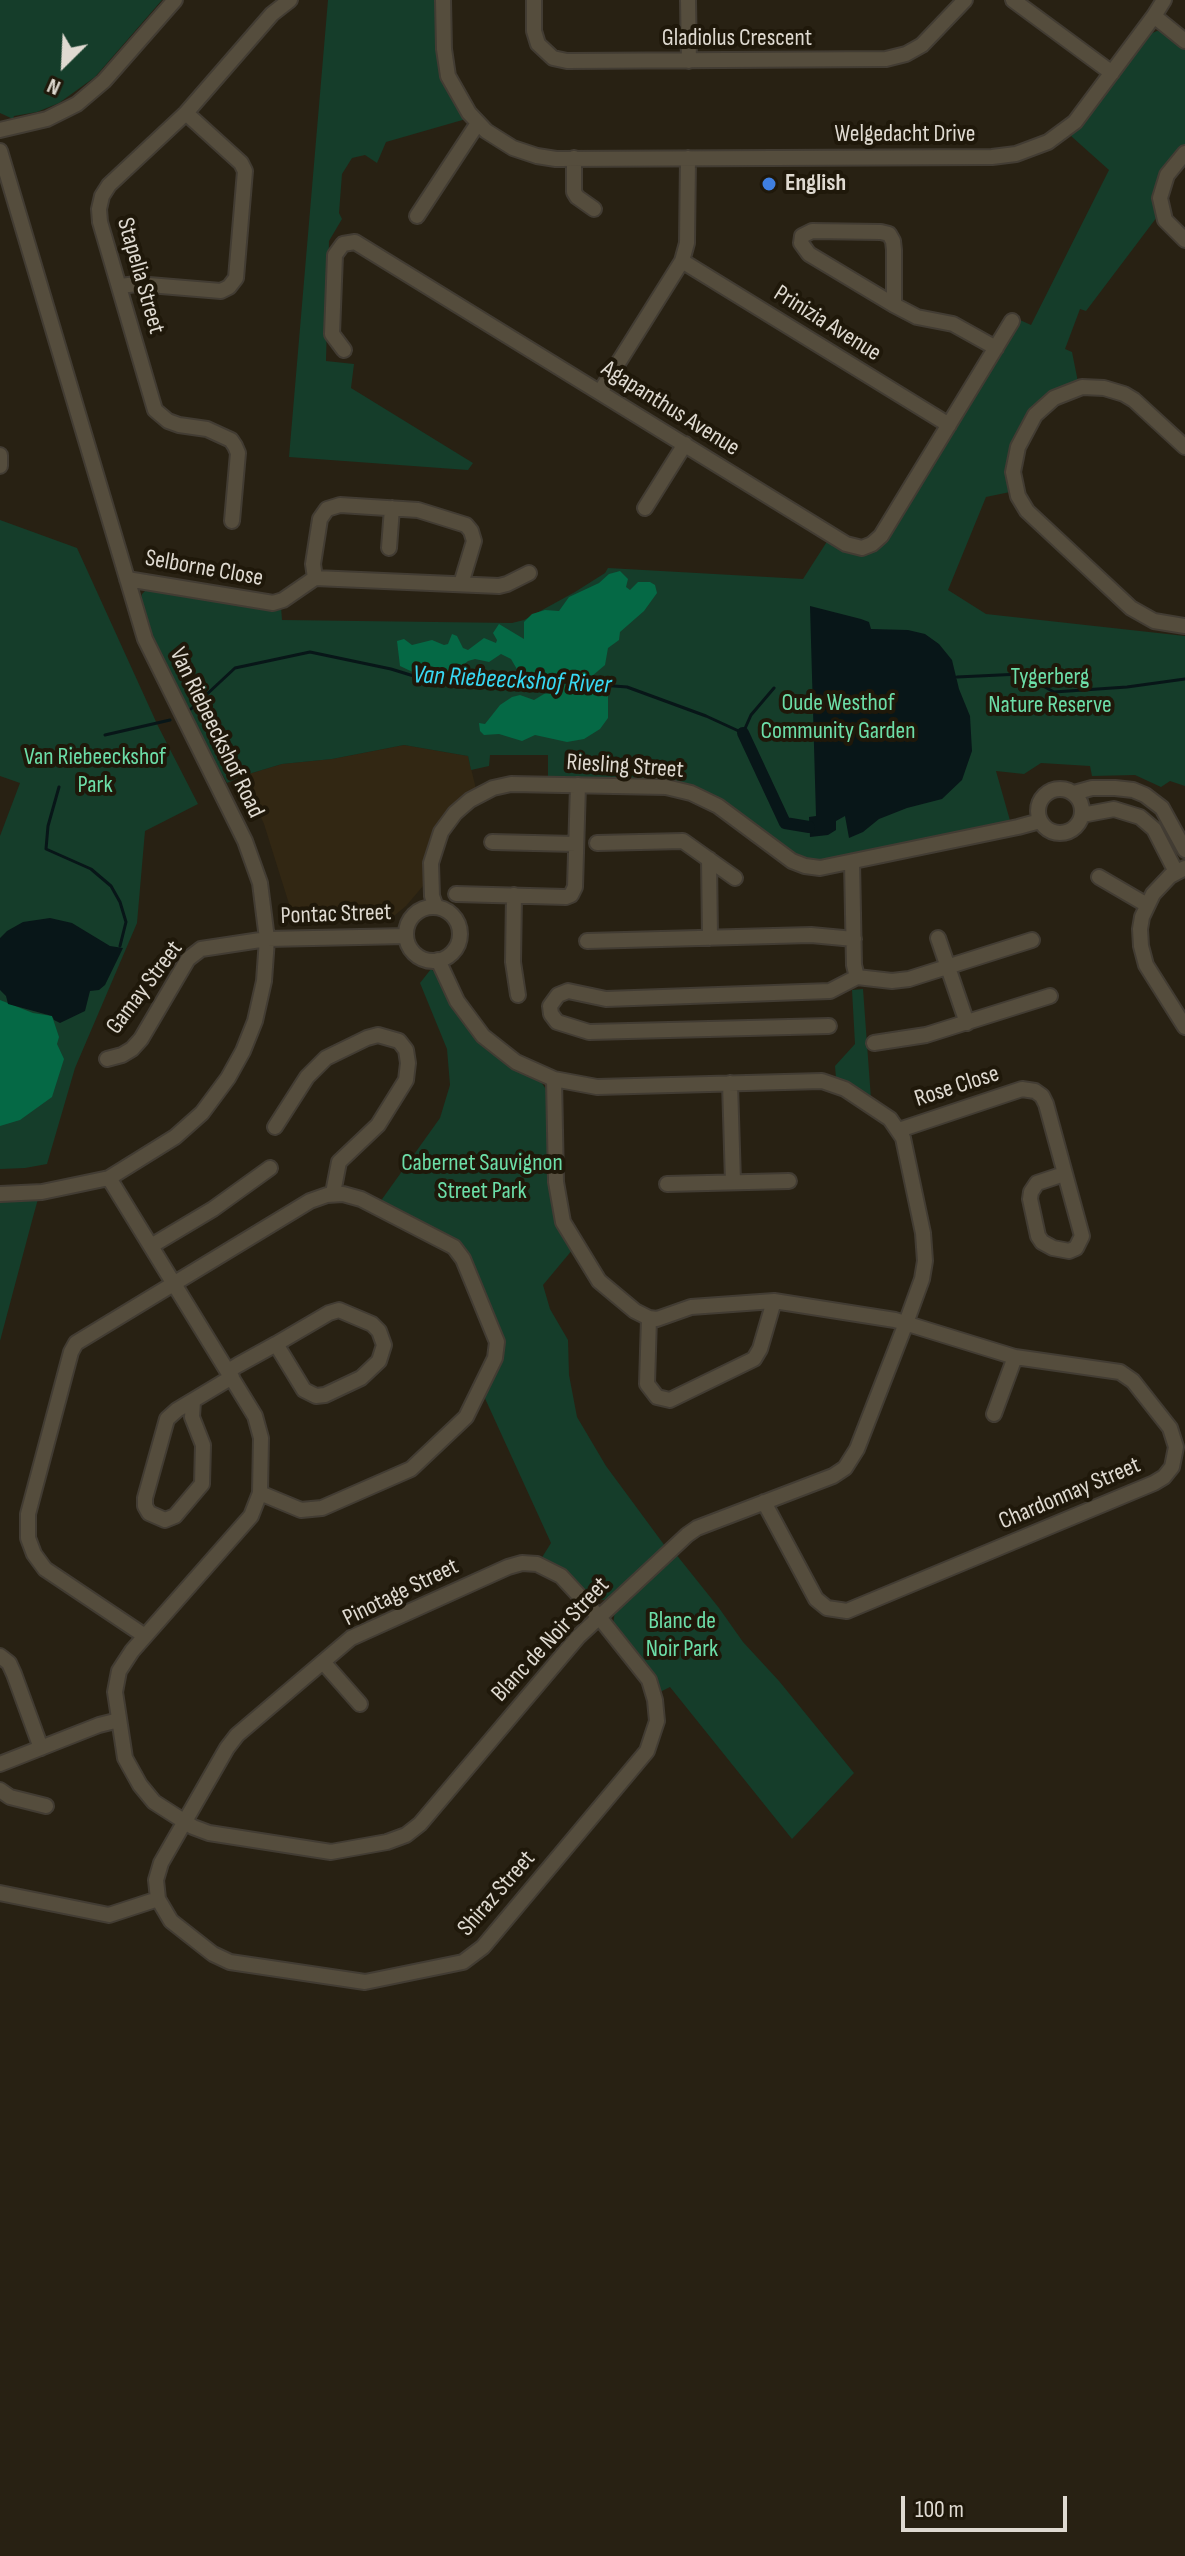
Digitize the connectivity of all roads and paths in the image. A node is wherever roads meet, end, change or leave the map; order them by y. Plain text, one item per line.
1 (175, 0) edge
2 (290, 0) edge
3 (443, 0) edge
4 (534, 0) edge
5 (688, 0) edge
6 (965, 0) edge
7 (1013, 0) edge
8 (1164, 0) edge
9 (1154, 16) junction
10 (1185, 41) edge
11 (689, 61) junction
12 (1112, 73) junction
13 (186, 113) junction
14 (478, 123) junction
15 (0, 130) edge
16 (0, 151) edge
17 (1185, 153) edge
18 (574, 158) junction
19 (688, 158) junction
20 (594, 209) dead end
21 (417, 216) dead end
22 (1185, 240) edge
23 (682, 261) junction
24 (120, 286) junction
25 (894, 305) junction
26 (1012, 321) dead end
27 (996, 348) junction
28 (344, 350) dead end
29 (600, 392) junction
30 (949, 425) junction
31 (685, 444) junction
32 (1185, 447) edge
33 (0, 455) edge
34 (0, 466) edge
35 (392, 508) junction
36 (645, 508) dead end
37 (232, 521) dead end
38 (389, 548) dead end
39 (529, 573) dead end
40 (315, 578) junction
41 (127, 579) junction
42 (461, 584) junction
43 (1185, 626) edge
44 (578, 785) junction
45 (1074, 793) junction
46 (1082, 815) junction
47 (1040, 821) junction
48 (492, 842) dead end
49 (597, 843) dead end
50 (576, 844) junction
51 (1185, 850) edge
52 (709, 859) junction
53 (852, 862) junction
54 (1180, 870) edge
55 (1099, 877) dead end
56 (735, 878) dead end
57 (456, 894) dead end
58 (514, 895) junction
59 (1147, 905) junction
60 (436, 907) junction
61 (406, 936) junction
62 (710, 938) junction
63 (938, 938) dead end
64 (267, 939) junction
65 (854, 939) junction
66 (1032, 940) dead end
67 (587, 941) dead end
68 (438, 960) junction
69 (948, 967) junction
70 (857, 977) junction
71 (518, 995) dead end
72 (1050, 996) dead end
73 (967, 1023) junction
74 (829, 1026) dead end
75 (1185, 1027) edge
76 (874, 1043) dead end
77 (107, 1059) dead end
78 (554, 1079) junction
79 (730, 1083) junction
80 (275, 1127) dead end
81 (899, 1130) junction
82 (270, 1168) dead end
83 (1064, 1174) junction
84 (109, 1178) junction
85 (789, 1181) dead end
86 (733, 1182) junction
87 (667, 1184) dead end
88 (333, 1193) junction
89 (0, 1194) edge
90 (151, 1246) junction
91 (174, 1283) junction
92 (774, 1301) junction
93 (649, 1318) junction
94 (906, 1323) junction
95 (276, 1344) junction
96 (1015, 1357) junction
97 (230, 1374) junction
98 (193, 1401) junction
99 (994, 1414) dead end
100 (260, 1493) junction
101 (764, 1502) junction
102 (599, 1617) junction
103 (145, 1636) junction
104 (0, 1656) edge
105 (323, 1662) junction
106 (7, 1676) edge
107 (360, 1704) dead end
108 (119, 1720) junction
109 (41, 1748) junction
110 (0, 1764) edge
111 (0, 1790) edge
112 (46, 1806) dead end
113 (184, 1822) junction
114 (0, 1893) edge
115 (157, 1893) junction

1 - 15 street
2 - 13 street, Stapelia Street
3 - 14 street, Welgedacht Drive
4 - 11 street, Gladiolus Crescent
5 - 11 street
6 - 11 street, Gladiolus Crescent
7 - 12 street
8 - 9 street, Welgedacht Drive
9 - 10 street
9 - 12 street, Welgedacht Drive
12 - 19 street, Welgedacht Drive
13 - 24 street, Stapelia Street
13 - 24 street
14 - 18 street, Welgedacht Drive
14 - 21 street
16 - 41 street, Van Riebeeckshof Road
17 - 22 street
18 - 19 street, Welgedacht Drive
18 - 20 street
19 - 23 street
23 - 29 street
23 - 30 street, Prinizia Avenue
24 - 37 street, Stapelia Street
25 - 25 street
25 - 27 street
26 - 27 street, Agapanthus Avenue
27 - 30 street, Agapanthus Avenue
28 - 29 street, Agapanthus Avenue
29 - 31 street, Agapanthus Avenue
30 - 31 street, Agapanthus Avenue
31 - 36 street
32 - 43 street
33 - 34 street
35 - 38 street
35 - 40 street
35 - 42 street
39 - 42 street
40 - 41 street, Selborne Close
40 - 42 street
41 - 64 street, Van Riebeeckshof Road
44 - 50 street
44 - 53 street, Riesling Street
44 - 60 street, Riesling Street
45 - 46 street
45 - 47 street
45 - 51 street
46 - 47 street
46 - 54 street
47 - 53 street, Riesling Street
48 - 50 street
49 - 52 street
50 - 58 street
52 - 56 street
52 - 62 street
53 - 65 street
54 - 59 street
55 - 59 street
57 - 58 street
58 - 71 street
59 - 75 street
60 - 61 street
60 - 68 street
61 - 64 street, Pontac Street
61 - 68 street
62 - 65 street
62 - 67 street
63 - 69 street
64 - 77 street, Gamay Street
64 - 84 street, Van Riebeeckshof Road
65 - 70 street
66 - 69 street
68 - 78 street
69 - 70 street
69 - 73 street
70 - 74 street
72 - 73 street
73 - 76 street
78 - 79 street
78 - 93 street
79 - 81 street
79 - 86 street
80 - 88 street
81 - 83 street, Rose Close
81 - 94 street, Blanc de Noir Street
82 - 90 street
83 - 83 street, Rose Close
84 - 89 street, Van Riebeeckshof Road
84 - 90 street, Blanc de Noir Street
85 - 86 street
86 - 87 street
88 - 91 street
88 - 100 street
90 - 91 street, Blanc de Noir Street
91 - 97 street, Blanc de Noir Street
91 - 103 street
92 - 93 street, Chardonnay Street
92 - 93 street
92 - 94 street, Chardonnay Street
94 - 96 street, Chardonnay Street
94 - 101 street, Blanc de Noir Street
95 - 95 street
95 - 97 street
96 - 99 street
96 - 101 street, Chardonnay Street
97 - 98 street
97 - 100 street, Blanc de Noir Street
98 - 98 street
100 - 103 street, Blanc de Noir Street
101 - 102 street, Blanc de Noir Street
102 - 105 street, Pinotage Street
102 - 113 street, Blanc de Noir Street
102 - 115 street, Shiraz Street
103 - 108 street, Blanc de Noir Street
104 - 106 street
105 - 107 street
105 - 113 street, Pinotage Street
106 - 109 street
108 - 109 street
108 - 113 street, Blanc de Noir Street
109 - 110 street
111 - 112 street
113 - 115 street
114 - 115 street

